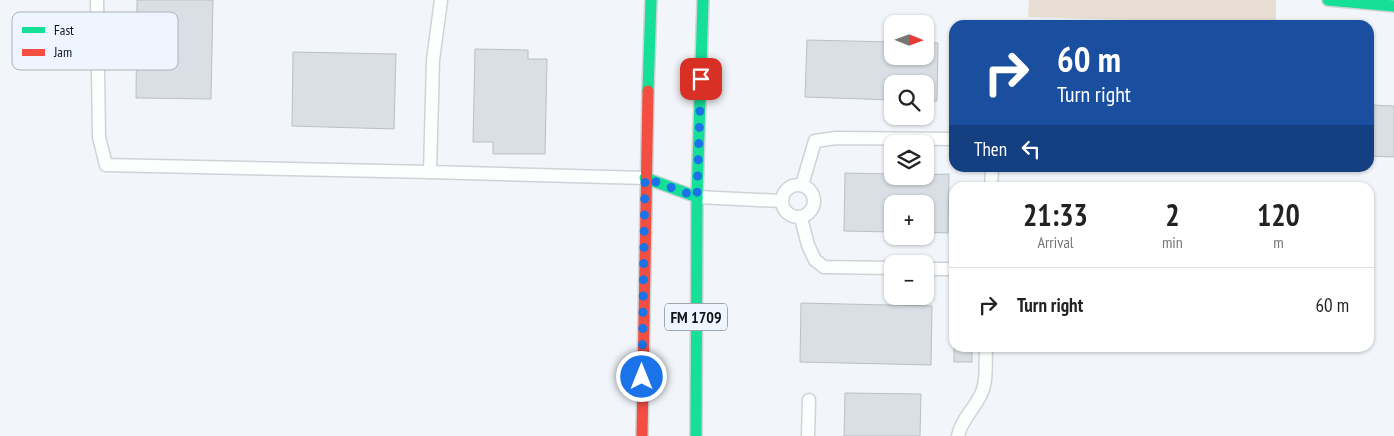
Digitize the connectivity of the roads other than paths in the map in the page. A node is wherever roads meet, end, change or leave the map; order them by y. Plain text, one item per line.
1 (442, 0) edge
2 (651, 0) edge
3 (703, 0) edge
4 (1328, 0) edge
5 (1394, 6) edge
6 (98, 70) edge
7 (949, 139) edge
8 (430, 172) junction
9 (645, 178) junction
10 (802, 185) junction
11 (697, 197) junction
12 (781, 201) junction
13 (801, 218) junction
14 (884, 268) edge
15 (934, 269) edge
16 (949, 269) edge
17 (986, 352) edge
18 (809, 400) dead end
19 (642, 436) edge
20 (696, 436) edge
21 (808, 436) edge
22 (958, 436) edge

1 - 8 lane
2 - 9 main road, FM 1709
3 - 11 main road, FM 1709
4 - 5 main road
6 - 8 lane
7 - 10 lane
8 - 9 lane
9 - 11 main road
9 - 19 main road, FM 1709
10 - 12 lane
10 - 13 lane
11 - 12 lane
11 - 20 main road, FM 1709
12 - 13 lane
13 - 14 lane
15 - 16 lane
17 - 22 lane
18 - 21 lane

